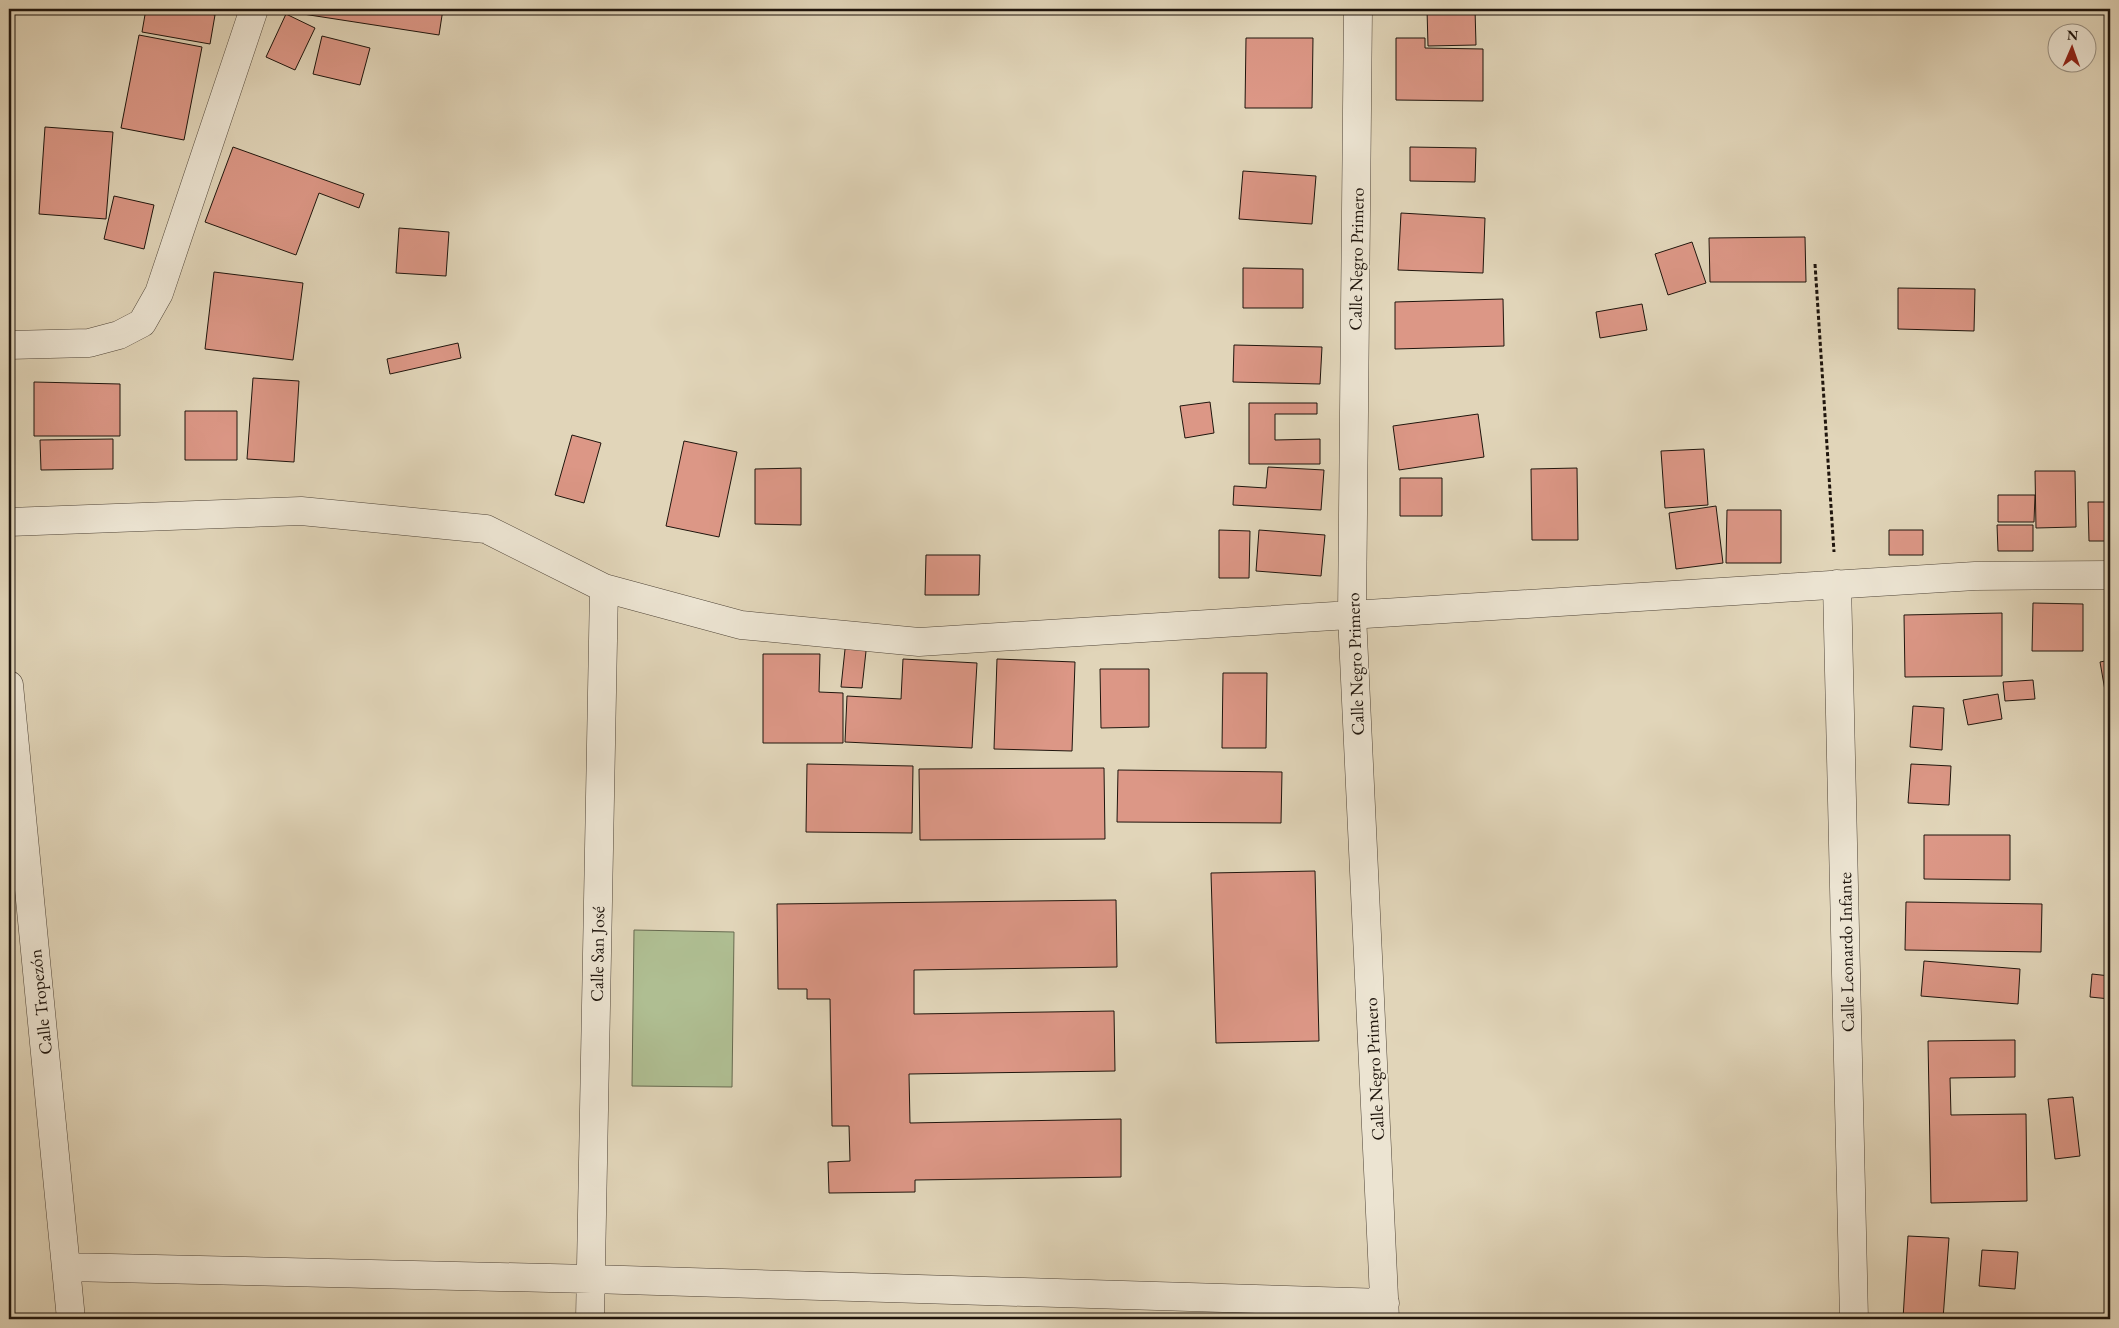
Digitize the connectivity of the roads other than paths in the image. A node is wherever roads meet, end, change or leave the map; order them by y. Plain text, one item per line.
1 (254, 9) edge
2 (1358, 9) edge
3 (9, 345) edge
4 (9, 522) edge
5 (2110, 575) edge
6 (1837, 584) junction
7 (604, 588) junction
8 (1352, 615) junction
9 (9, 685) edge
10 (66, 1267) junction
11 (591, 1279) junction
12 (1385, 1311) edge
13 (72, 1319) edge
14 (590, 1319) edge
15 (1854, 1319) edge

1 - 3 street
2 - 8 street, Calle Negro Primero
4 - 7 street
5 - 6 street
6 - 8 street
6 - 15 street, Calle Leonardo Infante
7 - 8 street
7 - 11 street, Calle San José
8 - 12 street, Calle Negro Primero
9 - 10 street, Calle Tropezón
10 - 11 street
10 - 13 street, Calle Tropezón
11 - 12 street
11 - 14 street, Calle San José

